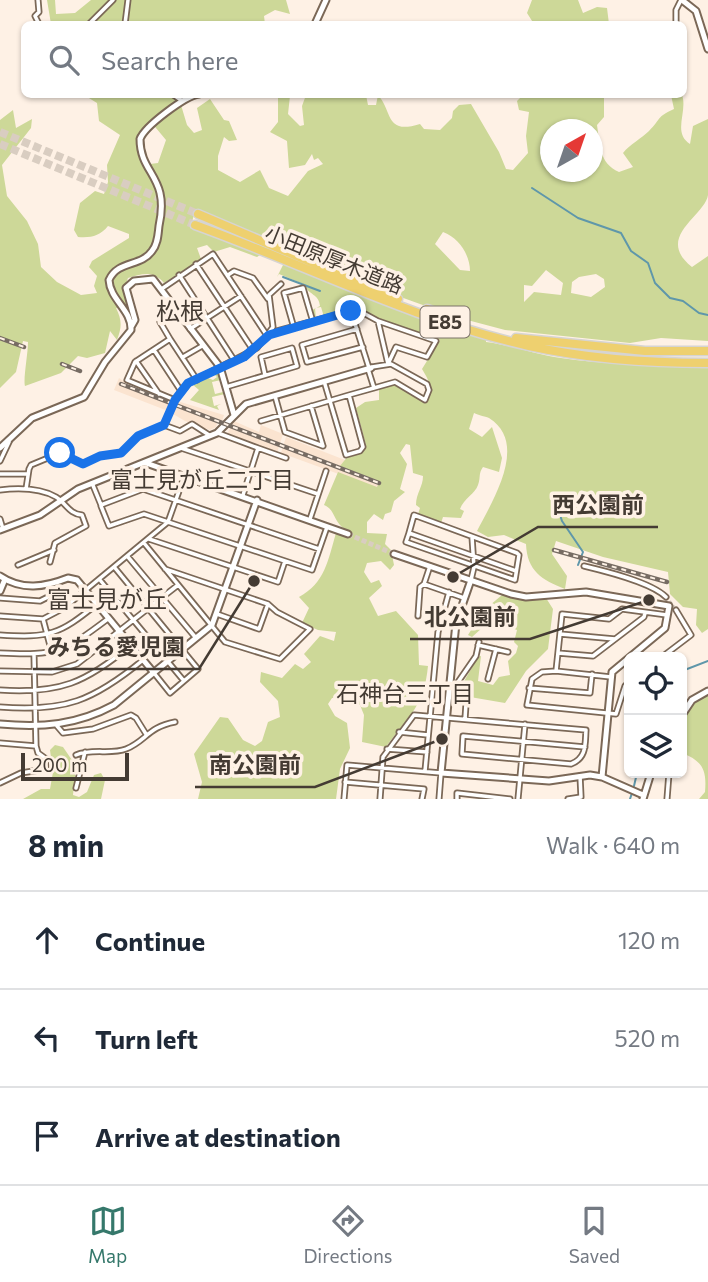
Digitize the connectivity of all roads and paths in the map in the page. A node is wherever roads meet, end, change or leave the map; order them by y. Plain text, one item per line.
1 (38, 0) edge
2 (113, 0) edge
3 (128, 0) edge
4 (326, 0) edge
5 (682, 0) edge
6 (38, 21) edge
7 (92, 21) edge
8 (125, 21) edge
9 (316, 21) edge
10 (676, 21) edge
11 (708, 49) edge
12 (178, 98) edge
13 (187, 98) edge
14 (181, 100) junction
15 (198, 214) tunnel mouth
16 (195, 225) tunnel mouth
17 (196, 264) junction
18 (179, 275) junction
19 (228, 275) junction
20 (281, 284) dead end
21 (163, 288) junction
22 (241, 296) junction
23 (268, 299) junction
24 (225, 307) junction
25 (177, 308) junction
26 (351, 311) junction
27 (207, 318) junction
28 (378, 321) junction
29 (313, 322) junction
30 (131, 327) junction
31 (294, 328) junction
32 (190, 329) junction
33 (357, 329) junction
34 (269, 335) junction
35 (516, 338) junction
36 (170, 339) junction
37 (202, 346) junction
38 (363, 347) junction
39 (154, 350) junction
40 (253, 351) junction
41 (708, 351) edge
42 (183, 358) junction
43 (234, 360) junction
44 (708, 360) edge
45 (136, 361) junction
46 (388, 363) junction
47 (219, 368) junction
48 (369, 368) junction
49 (265, 376) junction
50 (197, 380) junction
51 (324, 381) junction
52 (226, 387) junction
53 (374, 388) junction
54 (181, 391) junction
55 (159, 394) junction
56 (349, 395) junction
57 (275, 396) junction
58 (175, 400) junction
59 (330, 400) junction
60 (312, 406) junction
61 (234, 415) junction
62 (280, 415) junction
63 (261, 421) dead end
64 (164, 425) junction
65 (217, 433) junction
66 (209, 435) junction
67 (9, 440) junction
68 (180, 447) junction
69 (0, 448) edge
70 (258, 448) junction
71 (286, 458) dead end
72 (0, 461) edge
73 (146, 463) junction
74 (250, 471) junction
75 (326, 471) dead end
76 (0, 474) edge
77 (27, 474) junction
78 (185, 475) junction
79 (92, 483) junction
80 (26, 489) junction
81 (0, 490) edge
82 (318, 494) junction
83 (243, 495) junction
84 (60, 500) junction
85 (176, 500) junction
86 (257, 500) junction
87 (101, 505) junction
88 (0, 519) edge
89 (310, 519) junction
90 (168, 522) junction
91 (248, 524) junction
92 (328, 525) junction
93 (2, 529) edge
94 (409, 533) junction
95 (348, 534) tunnel mouth
96 (471, 537) junction
97 (149, 540) junction
98 (144, 543) junction
99 (240, 547) junction
100 (320, 549) junction
101 (54, 550) junction
102 (394, 554) tunnel mouth
103 (128, 557) junction
104 (473, 557) junction
105 (285, 561) junction
106 (50, 562) dead end
107 (18, 565) dead end
108 (430, 566) junction
109 (583, 566) dead end
110 (474, 567) junction
111 (115, 568) junction
112 (233, 568) junction
113 (165, 569) junction
114 (516, 571) junction
115 (2, 578) edge
116 (100, 580) junction
117 (471, 580) junction
118 (178, 584) junction
119 (424, 584) junction
120 (225, 589) junction
121 (0, 591) edge
122 (86, 591) junction
123 (449, 592) junction
124 (162, 597) junction
125 (666, 597) tunnel mouth
126 (0, 598) edge
127 (465, 598) junction
128 (97, 604) junction
129 (268, 604) junction
130 (64, 608) junction
131 (148, 609) junction
132 (676, 610) tunnel mouth
133 (645, 613) junction
134 (216, 614) junction
135 (669, 615) junction
136 (0, 616) edge
137 (418, 616) dead end
138 (109, 618) junction
139 (43, 619) junction
140 (134, 620) junction
141 (212, 625) junction
142 (120, 632) junction
143 (560, 634) junction
144 (0, 635) edge
145 (48, 636) junction
146 (197, 639) junction
147 (615, 639) junction
148 (131, 645) junction
149 (496, 649) junction
150 (183, 650) junction
151 (508, 652) dead end
152 (669, 652) edge
153 (0, 653) edge
154 (52, 653) junction
155 (558, 653) junction
156 (34, 655) junction
157 (143, 660) junction
158 (168, 662) junction
159 (0, 671) edge
160 (556, 671) junction
161 (154, 673) junction
162 (35, 674) junction
163 (592, 674) junction
164 (611, 677) junction
165 (488, 679) dead end
166 (184, 681) junction
167 (529, 688) junction
168 (624, 689) edge
169 (0, 690) edge
170 (34, 691) junction
171 (708, 691) edge
172 (0, 707) edge
173 (687, 708) edge
174 (35, 709) junction
175 (607, 713) junction
176 (430, 715) junction
177 (447, 717) junction
178 (465, 719) junction
179 (175, 722) dead end
180 (0, 724) edge
181 (525, 724) junction
182 (57, 726) junction
183 (36, 727) junction
184 (399, 732) junction
185 (146, 734) junction
186 (428, 735) junction
187 (523, 742) junction
188 (0, 743) edge
189 (36, 746) junction
190 (585, 747) junction
191 (386, 749) junction
192 (85, 752) junction
193 (426, 752) junction
194 (76, 755) dead end
195 (522, 760) junction
196 (382, 768) junction
197 (425, 771) junction
198 (442, 773) junction
199 (580, 776) junction
200 (602, 777) junction
201 (649, 778) edge
202 (669, 778) edge
203 (520, 779) junction
204 (345, 782) junction
205 (0, 783) edge
206 (381, 785) junction
207 (76, 788) dead end
208 (643, 797) edge
209 (581, 798) edge
210 (344, 799) edge
211 (380, 799) edge
212 (422, 799) edge
213 (439, 799) edge
214 (457, 799) edge
215 (510, 799) edge
216 (518, 799) edge
217 (568, 799) edge
218 (667, 799) edge

1 - 6 street
2 - 7 street
3 - 8 street
4 - 9 street
5 - 10 street
5 - 11 street
12 - 14 street
13 - 14 street
14 - 30 street
15 - 35 highway, 小田原厚木道路 / E85
16 - 44 highway, 小田原厚木道路 / E85
17 - 18 street
17 - 19 street
17 - 24 street
18 - 21 street
18 - 27 street
19 - 22 street
19 - 23 street
20 - 23 street
21 - 25 street
21 - 30 street
22 - 24 street
22 - 34 street
23 - 34 street
24 - 27 street
24 - 40 street
25 - 32 street
25 - 36 street
26 - 28 street
26 - 29 street
26 - 33 street
27 - 32 street
27 - 43 street
28 - 46 street
28 - 46 street
29 - 31 street
29 - 31 street
30 - 67 street
31 - 34 street
32 - 37 street
33 - 38 street
33 - 38 street
34 - 40 street
35 - 41 highway
35 - 44 highway, 小田原厚木道路 / E85
36 - 39 street
36 - 42 street
37 - 42 street
37 - 47 street
38 - 48 street
39 - 45 street
39 - 54 street
40 - 43 street
42 - 50 street
43 - 47 street
45 - 55 street
45 - 55 street
46 - 48 street
46 - 53 street
47 - 50 street
47 - 52 street
48 - 51 street
48 - 53 street
49 - 49 street
49 - 52 street
50 - 54 street
51 - 57 street
51 - 59 street
52 - 61 street
53 - 56 street
54 - 58 street
55 - 58 street
56 - 59 street
56 - 59 street
57 - 61 street
57 - 62 street
58 - 64 street
59 - 60 street
60 - 62 street
60 - 62 street
61 - 65 street
62 - 63 street
64 - 66 street
64 - 77 street
65 - 66 street
65 - 70 street
66 - 68 street
67 - 69 street
67 - 72 street
68 - 73 street
68 - 74 street
70 - 71 street
70 - 74 street
73 - 78 street
73 - 79 street
74 - 82 street
74 - 83 street
75 - 82 street
76 - 77 street
77 - 80 street
78 - 83 street
78 - 85 street
79 - 84 street
79 - 87 street
80 - 81 street
80 - 84 street
82 - 89 street
83 - 86 street
84 - 93 street
84 - 101 street
85 - 87 street
85 - 90 street
85 - 91 street
86 - 89 street
86 - 91 street
87 - 90 street
88 - 93 street
89 - 92 street
90 - 97 street
90 - 99 street
91 - 99 street
91 - 100 street
92 - 95 street
92 - 100 street
94 - 96 street
94 - 104 street
94 - 110 street
96 - 104 street
96 - 114 street
97 - 98 street
97 - 112 street
98 - 103 street
98 - 113 street
99 - 105 street
99 - 112 street
100 - 105 street
101 - 106 street
101 - 107 street
102 - 108 street
103 - 111 street
103 - 124 street
104 - 110 street
104 - 114 street
105 - 112 street
108 - 117 street
108 - 119 street
109 - 125 street
110 - 114 street
110 - 117 street
111 - 116 street
111 - 131 street
112 - 120 street
113 - 118 street
113 - 120 street
115 - 121 street
115 - 122 street
116 - 122 street
116 - 140 street
117 - 127 street
117 - 135 street
118 - 124 street
118 - 141 street
119 - 123 street
119 - 137 street
120 - 129 street
120 - 134 street
122 - 128 street
122 - 130 street
123 - 127 street
123 - 176 street
124 - 131 street
124 - 146 street
126 - 130 street
127 - 177 street
128 - 138 street
128 - 145 street
129 - 134 street
129 - 141 street
130 - 139 street
131 - 140 street
131 - 150 street
132 - 152 street
133 - 135 street
133 - 143 street
133 - 147 street
134 - 141 street
135 - 164 street
136 - 139 street
138 - 142 street
138 - 154 street
139 - 145 street
140 - 142 street
140 - 158 street
141 - 146 street
142 - 148 street
142 - 162 street
143 - 147 street
143 - 155 street
144 - 145 street
145 - 154 street
146 - 150 street
147 - 155 street
148 - 157 street
148 - 170 street
149 - 151 street
149 - 165 street
149 - 178 street
150 - 158 street
150 - 166 street
153 - 156 street
154 - 156 street
155 - 160 street
156 - 162 street
157 - 161 street
157 - 174 street
158 - 161 street
158 - 166 street
159 - 162 street
160 - 163 street
160 - 167 street
161 - 166 street
161 - 182 street
162 - 170 street
163 - 164 street
163 - 167 street
164 - 175 street
167 - 175 street
168 - 175 street
169 - 170 street
170 - 174 street
171 - 173 street
172 - 174 street
174 - 183 street
175 - 200 street
176 - 177 street
176 - 184 street
176 - 186 street
177 - 178 street
177 - 198 street
178 - 181 street
179 - 185 street
180 - 183 street
181 - 187 street
181 - 190 street
182 - 183 street
182 - 185 street
183 - 189 street
184 - 186 street
184 - 191 street
185 - 192 street
186 - 193 street
187 - 190 street
187 - 195 street
187 - 195 street
188 - 189 street
189 - 205 street
190 - 195 street
191 - 193 street
191 - 196 street
192 - 194 street
192 - 207 street
193 - 197 street
195 - 203 street
196 - 197 street
196 - 204 street
196 - 206 street
197 - 198 street
198 - 203 street
198 - 213 street
199 - 200 street
199 - 203 street
199 - 209 street
200 - 208 street
201 - 208 street
202 - 218 street
203 - 216 street
204 - 206 street
204 - 210 street
206 - 211 street
206 - 212 street
209 - 217 street
214 - 215 street

